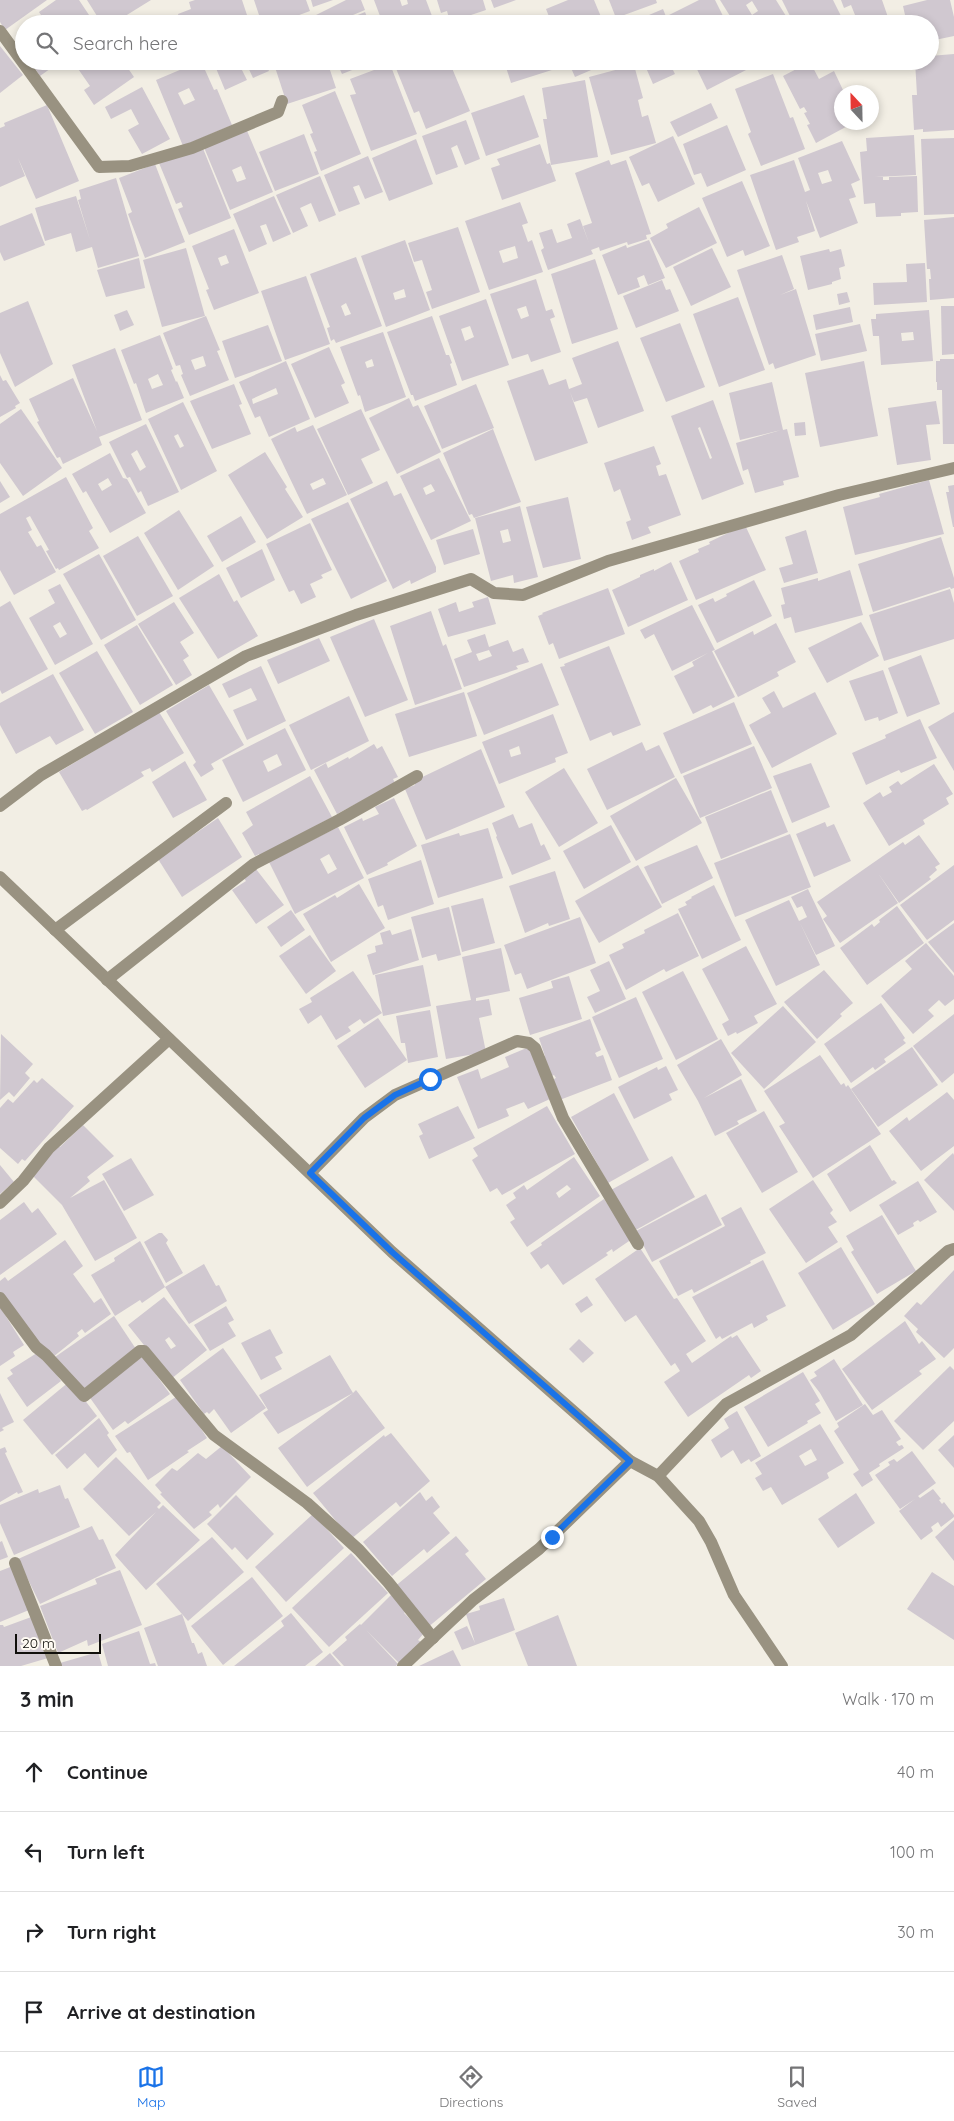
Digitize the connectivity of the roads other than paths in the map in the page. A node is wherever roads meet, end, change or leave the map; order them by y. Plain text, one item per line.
1 (0, 31) edge
2 (15, 52) edge
3 (28, 70) edge
4 (282, 101) dead end
5 (954, 468) edge
6 (417, 776) dead end
7 (226, 803) dead end
8 (0, 806) edge
9 (0, 877) edge
10 (55, 930) junction
11 (107, 980) junction
12 (169, 1038) junction
13 (310, 1173) junction
14 (0, 1203) edge
15 (638, 1244) dead end
16 (954, 1249) edge
17 (0, 1298) edge
18 (630, 1461) junction
19 (658, 1476) junction
20 (15, 1562) dead end
21 (433, 1638) junction
22 (56, 1666) edge
23 (403, 1666) edge
24 (782, 1666) edge

1 - 2 street
3 - 4 street
5 - 8 street
6 - 11 street
7 - 10 street
9 - 10 street
10 - 11 street
11 - 12 street
12 - 13 street
12 - 14 street
13 - 15 street
13 - 18 street
16 - 19 street
17 - 21 street
18 - 19 street
18 - 21 street
19 - 24 street
20 - 22 street
21 - 23 street

